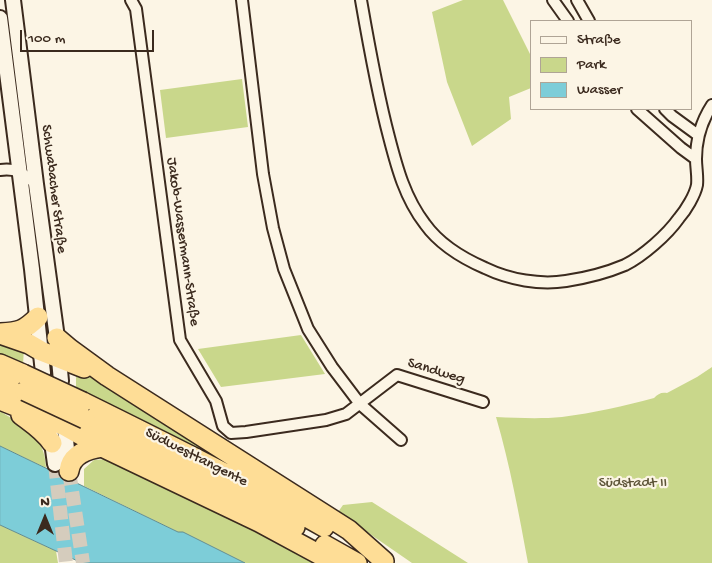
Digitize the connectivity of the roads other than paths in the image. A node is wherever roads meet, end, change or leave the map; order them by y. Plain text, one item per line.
1 (13, 0) edge
2 (130, 0) edge
3 (242, 0) edge
4 (361, 0) edge
5 (553, 0) edge
6 (577, 0) edge
7 (0, 18) edge
8 (567, 20) edge
9 (588, 20) edge
10 (712, 105) edge
11 (639, 110) edge
12 (666, 110) edge
13 (698, 136) junction
14 (696, 159) junction
15 (0, 170) edge
16 (20, 171) junction
17 (36, 184) junction
18 (38, 317) junction
19 (0, 334) edge
20 (57, 338) junction
21 (41, 351) junction
22 (59, 358) junction
23 (0, 364) edge
24 (43, 372) dead end
25 (107, 376) junction
26 (0, 380) edge
27 (24, 382) junction
28 (61, 382) dead end
29 (0, 400) edge
30 (483, 402) dead end
31 (360, 404) junction
32 (84, 410) junction
33 (56, 418) junction
34 (402, 440) dead end
35 (52, 443) junction
36 (102, 447) junction
37 (62, 467) junction
38 (385, 562) edge
39 (335, 563) edge
40 (357, 563) edge

1 - 17 main road, Schwabacher Straße
2 - 31 street, Jakob-Wassermann-Straße
3 - 31 street
4 - 14 street
5 - 8 street
6 - 9 street
7 - 16 main road, Schwabacher Straße
10 - 13 street
11 - 14 street
12 - 13 street
13 - 14 street
15 - 16 street
16 - 17 street
16 - 18 main road, Schwabacher Straße
17 - 20 main road, Schwabacher Straße
18 - 19 highway
18 - 21 main road, Schwabacher Straße
19 - 21 highway
20 - 22 main road, Schwabacher Straße
20 - 25 highway
21 - 22 highway
21 - 24 main road, Schwabacher Straße
22 - 25 highway
22 - 28 main road, Schwabacher Straße
23 - 27 highway, Südwesttangente
25 - 38 highway
26 - 27 highway, Südwesttangente
27 - 32 highway, Südwesttangente, bridge
29 - 33 highway
29 - 35 highway
30 - 31 street, Sandweg
31 - 34 street
32 - 38 highway, Südwesttangente
32 - 40 highway, Südwesttangente
33 - 35 main road
33 - 36 highway
33 - 37 main road
35 - 37 main road
36 - 37 highway
36 - 39 highway

